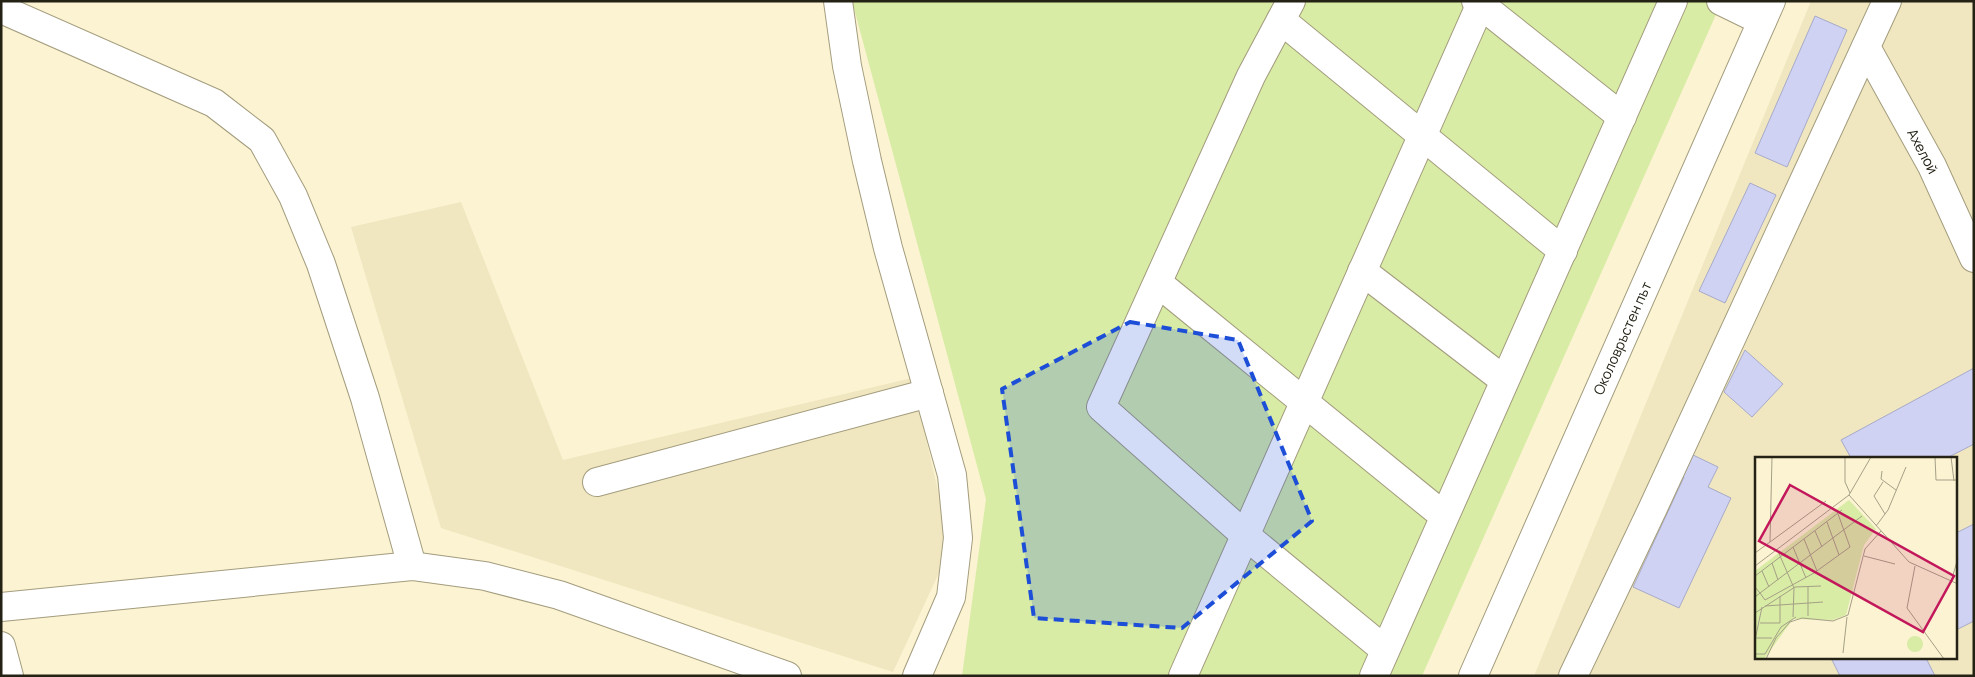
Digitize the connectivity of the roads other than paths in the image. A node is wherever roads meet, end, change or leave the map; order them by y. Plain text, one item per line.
1 (838, 1) edge
2 (1673, 1) edge
3 (1721, 1) edge
4 (1887, 1) edge
5 (1480, 2) edge
6 (1, 9) edge
7 (1286, 11) edge
8 (1767, 11) edge
9 (1866, 47) junction
10 (1622, 117) junction
11 (1422, 136) junction
12 (1563, 251) junction
13 (1974, 258) edge
14 (1362, 270) junction
15 (1158, 283) junction
16 (1504, 380) junction
17 (929, 393) junction
18 (1304, 402) junction
19 (597, 482) dead end
20 (1444, 516) junction
21 (1245, 535) junction
22 (412, 566) junction
23 (1, 607) edge
24 (1, 646) edge
25 (1385, 650) junction
26 (9, 676) edge
27 (787, 676) edge
28 (917, 676) edge
29 (1183, 676) edge
30 (1374, 676) edge
31 (1473, 676) edge
32 (1572, 676) edge

1 - 17 street
2 - 10 street
3 - 8 street
4 - 9 street
5 - 10 street
5 - 11 street
6 - 22 street
7 - 11 street
7 - 15 street
8 - 31 street, Околовръстен път
9 - 13 street, Ахелой
9 - 32 street
10 - 12 street
11 - 12 street
11 - 14 street
12 - 16 street
14 - 16 street
14 - 18 street
15 - 18 street
15 - 21 street
16 - 20 street
17 - 19 street
17 - 28 street
18 - 20 street
18 - 21 street
20 - 25 street
21 - 25 street
21 - 29 street
22 - 23 street
22 - 27 street
24 - 26 street
25 - 30 street

